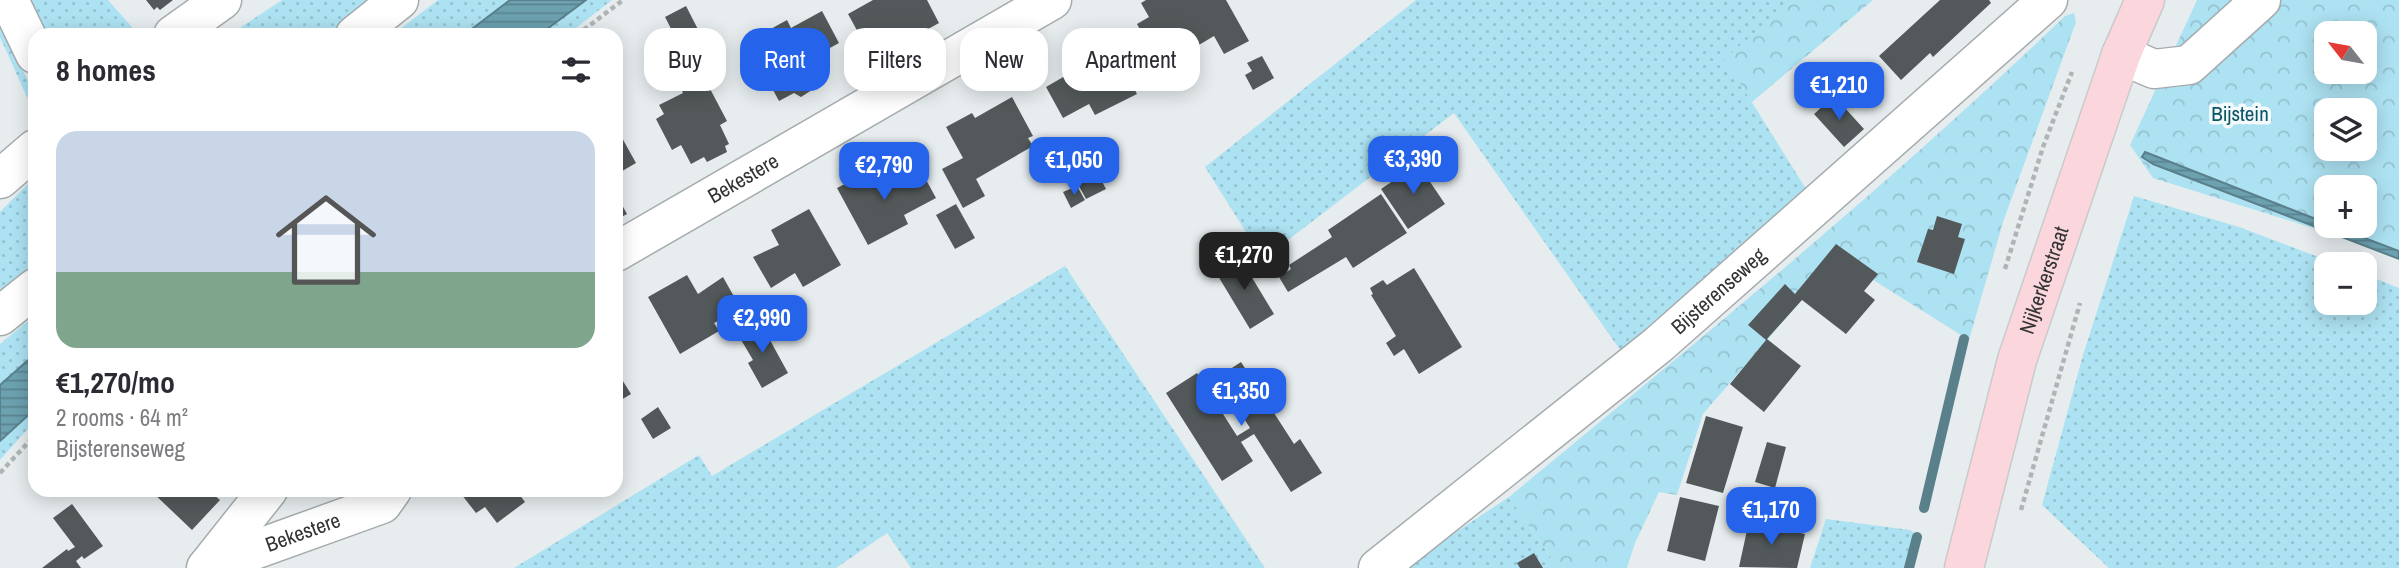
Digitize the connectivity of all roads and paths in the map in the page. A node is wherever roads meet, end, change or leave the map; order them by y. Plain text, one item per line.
1 (9, 0) edge
2 (222, 0) edge
3 (399, 0) edge
4 (622, 0) edge
5 (1052, 0) edge
6 (2048, 0) edge
7 (2145, 0) edge
8 (2262, 0) edge
9 (183, 28) edge
10 (364, 28) edge
11 (586, 28) edge
12 (28, 39) edge
13 (2121, 55) junction
14 (28, 155) edge
15 (0, 179) edge
16 (623, 249) edge
17 (28, 294) edge
18 (2080, 302) dead end
19 (0, 316) edge
20 (28, 443) edge
21 (0, 473) edge
22 (262, 497) edge
23 (387, 497) edge
24 (2020, 515) dead end
25 (207, 567) edge
26 (1378, 568) edge
27 (1964, 568) edge

1 - 12 street
2 - 9 street
3 - 10 street
4 - 11 path
5 - 16 street, Bekestere
6 - 26 street, Bijsterenseweg
7 - 13 main road, Nijkerkerstraat
8 - 13 street
13 - 27 main road, Nijkerkerstraat
14 - 15 street
17 - 19 street
18 - 24 path
20 - 21 path
22 - 25 street, Bekestere
23 - 25 street, Bekestere

